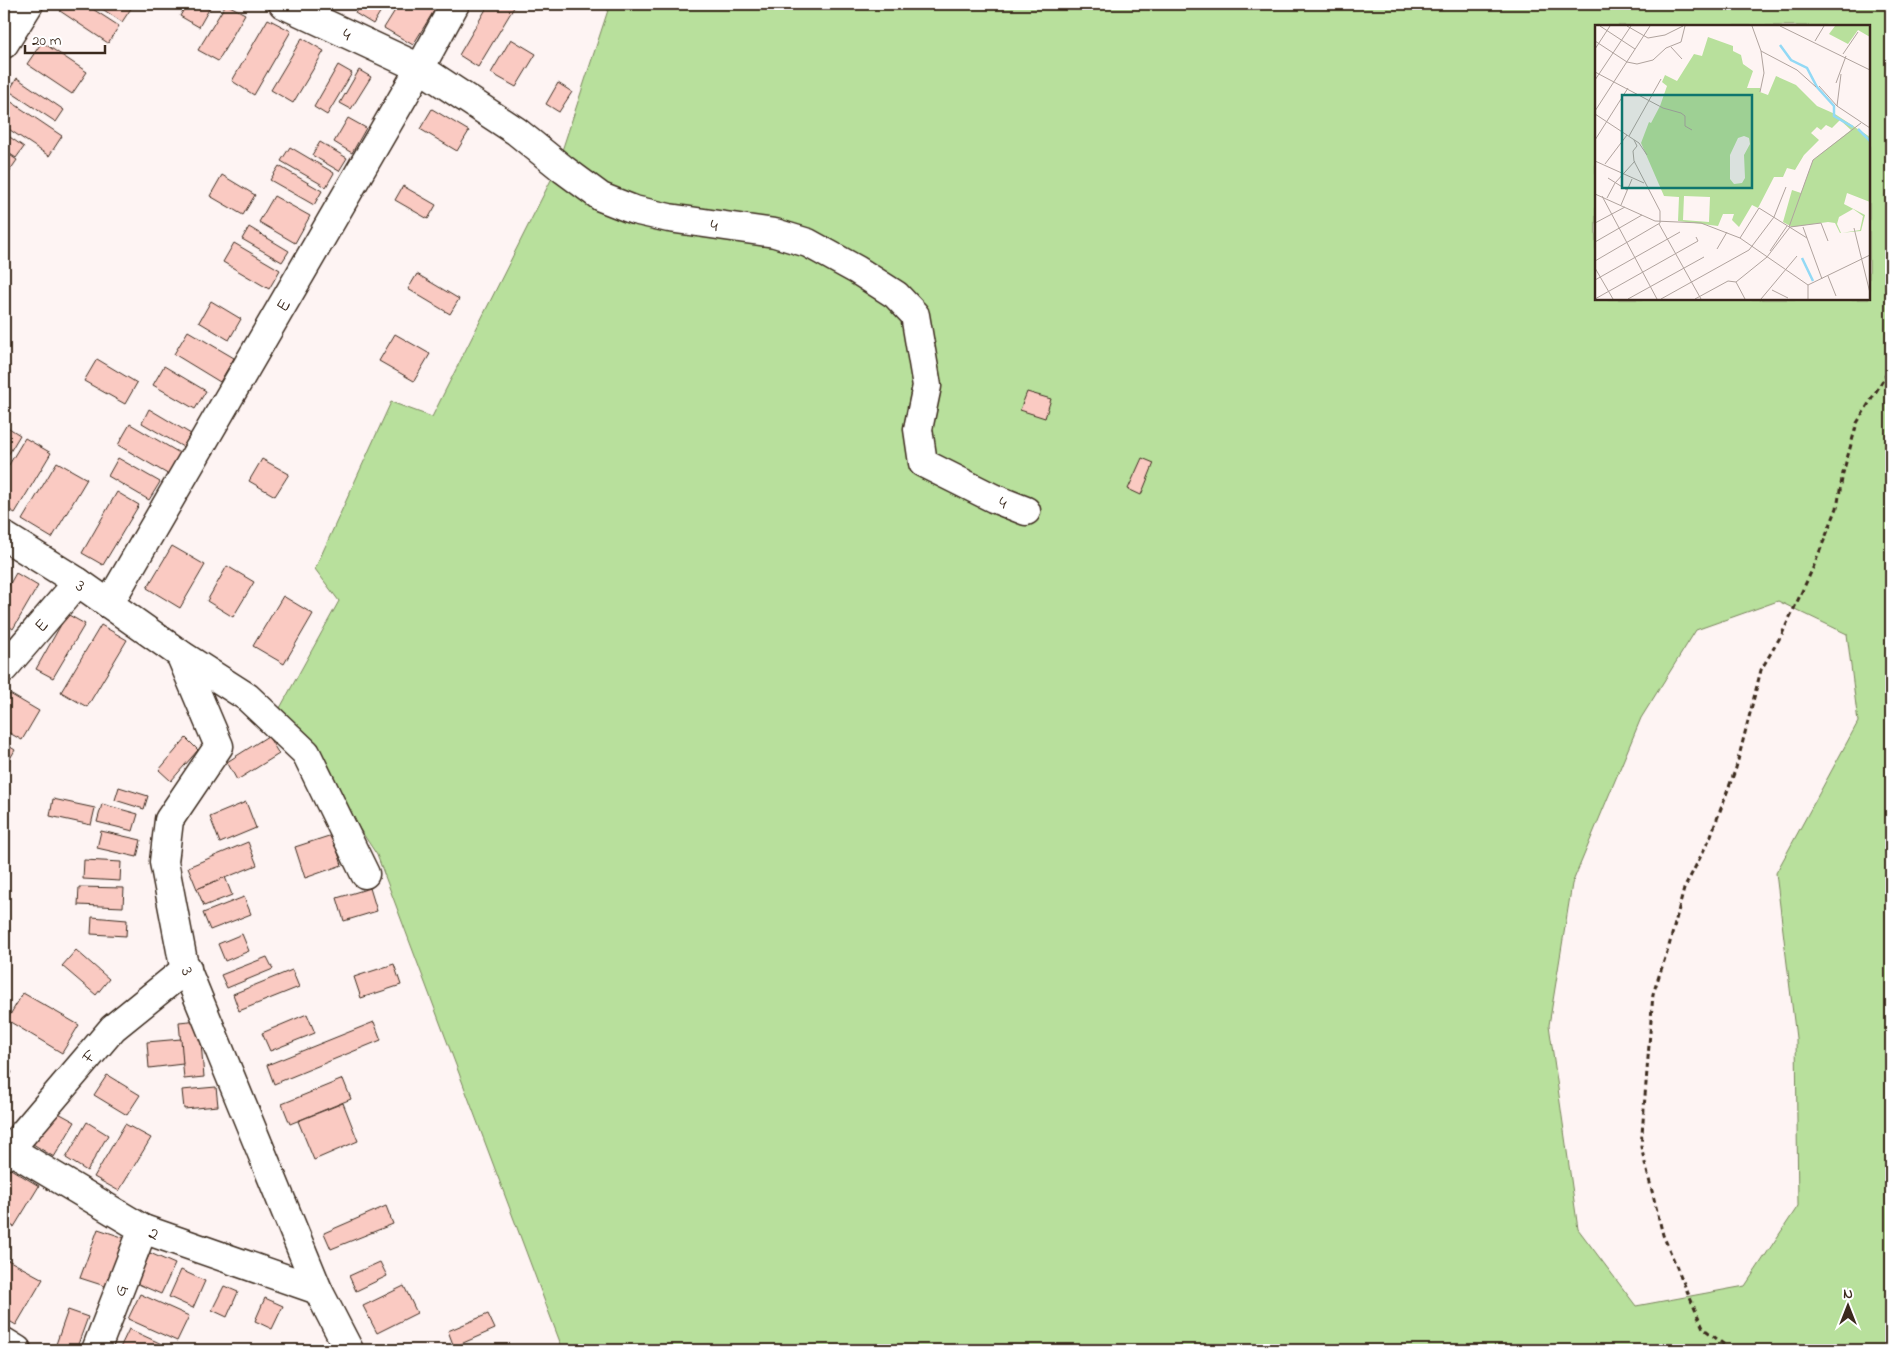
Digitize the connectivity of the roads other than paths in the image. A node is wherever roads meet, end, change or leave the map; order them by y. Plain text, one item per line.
1 (29, 4) edge
2 (283, 4) edge
3 (455, 4) edge
4 (4, 44) edge
5 (420, 68) junction
6 (1026, 512) dead end
7 (4, 536) edge
8 (78, 582) junction
9 (109, 604) junction
10 (180, 654) junction
11 (4, 668) edge
12 (365, 874) dead end
13 (187, 968) junction
14 (6, 1151) edge
15 (143, 1229) junction
16 (318, 1290) junction
17 (4, 1342) edge
18 (17, 1350) edge
19 (96, 1350) edge
20 (349, 1350) edge

1 - 4 street
2 - 5 street, 4
3 - 5 street, E
5 - 6 street, 4
5 - 9 street, E
7 - 8 street, 3
8 - 9 street, 3
8 - 11 street, E
9 - 10 street, 3
10 - 12 street, 3
10 - 13 street, 3
13 - 14 street, F
13 - 16 street, 3
14 - 15 street, 2
15 - 16 street, 2
15 - 19 street, G
16 - 20 street, 3
17 - 18 street

